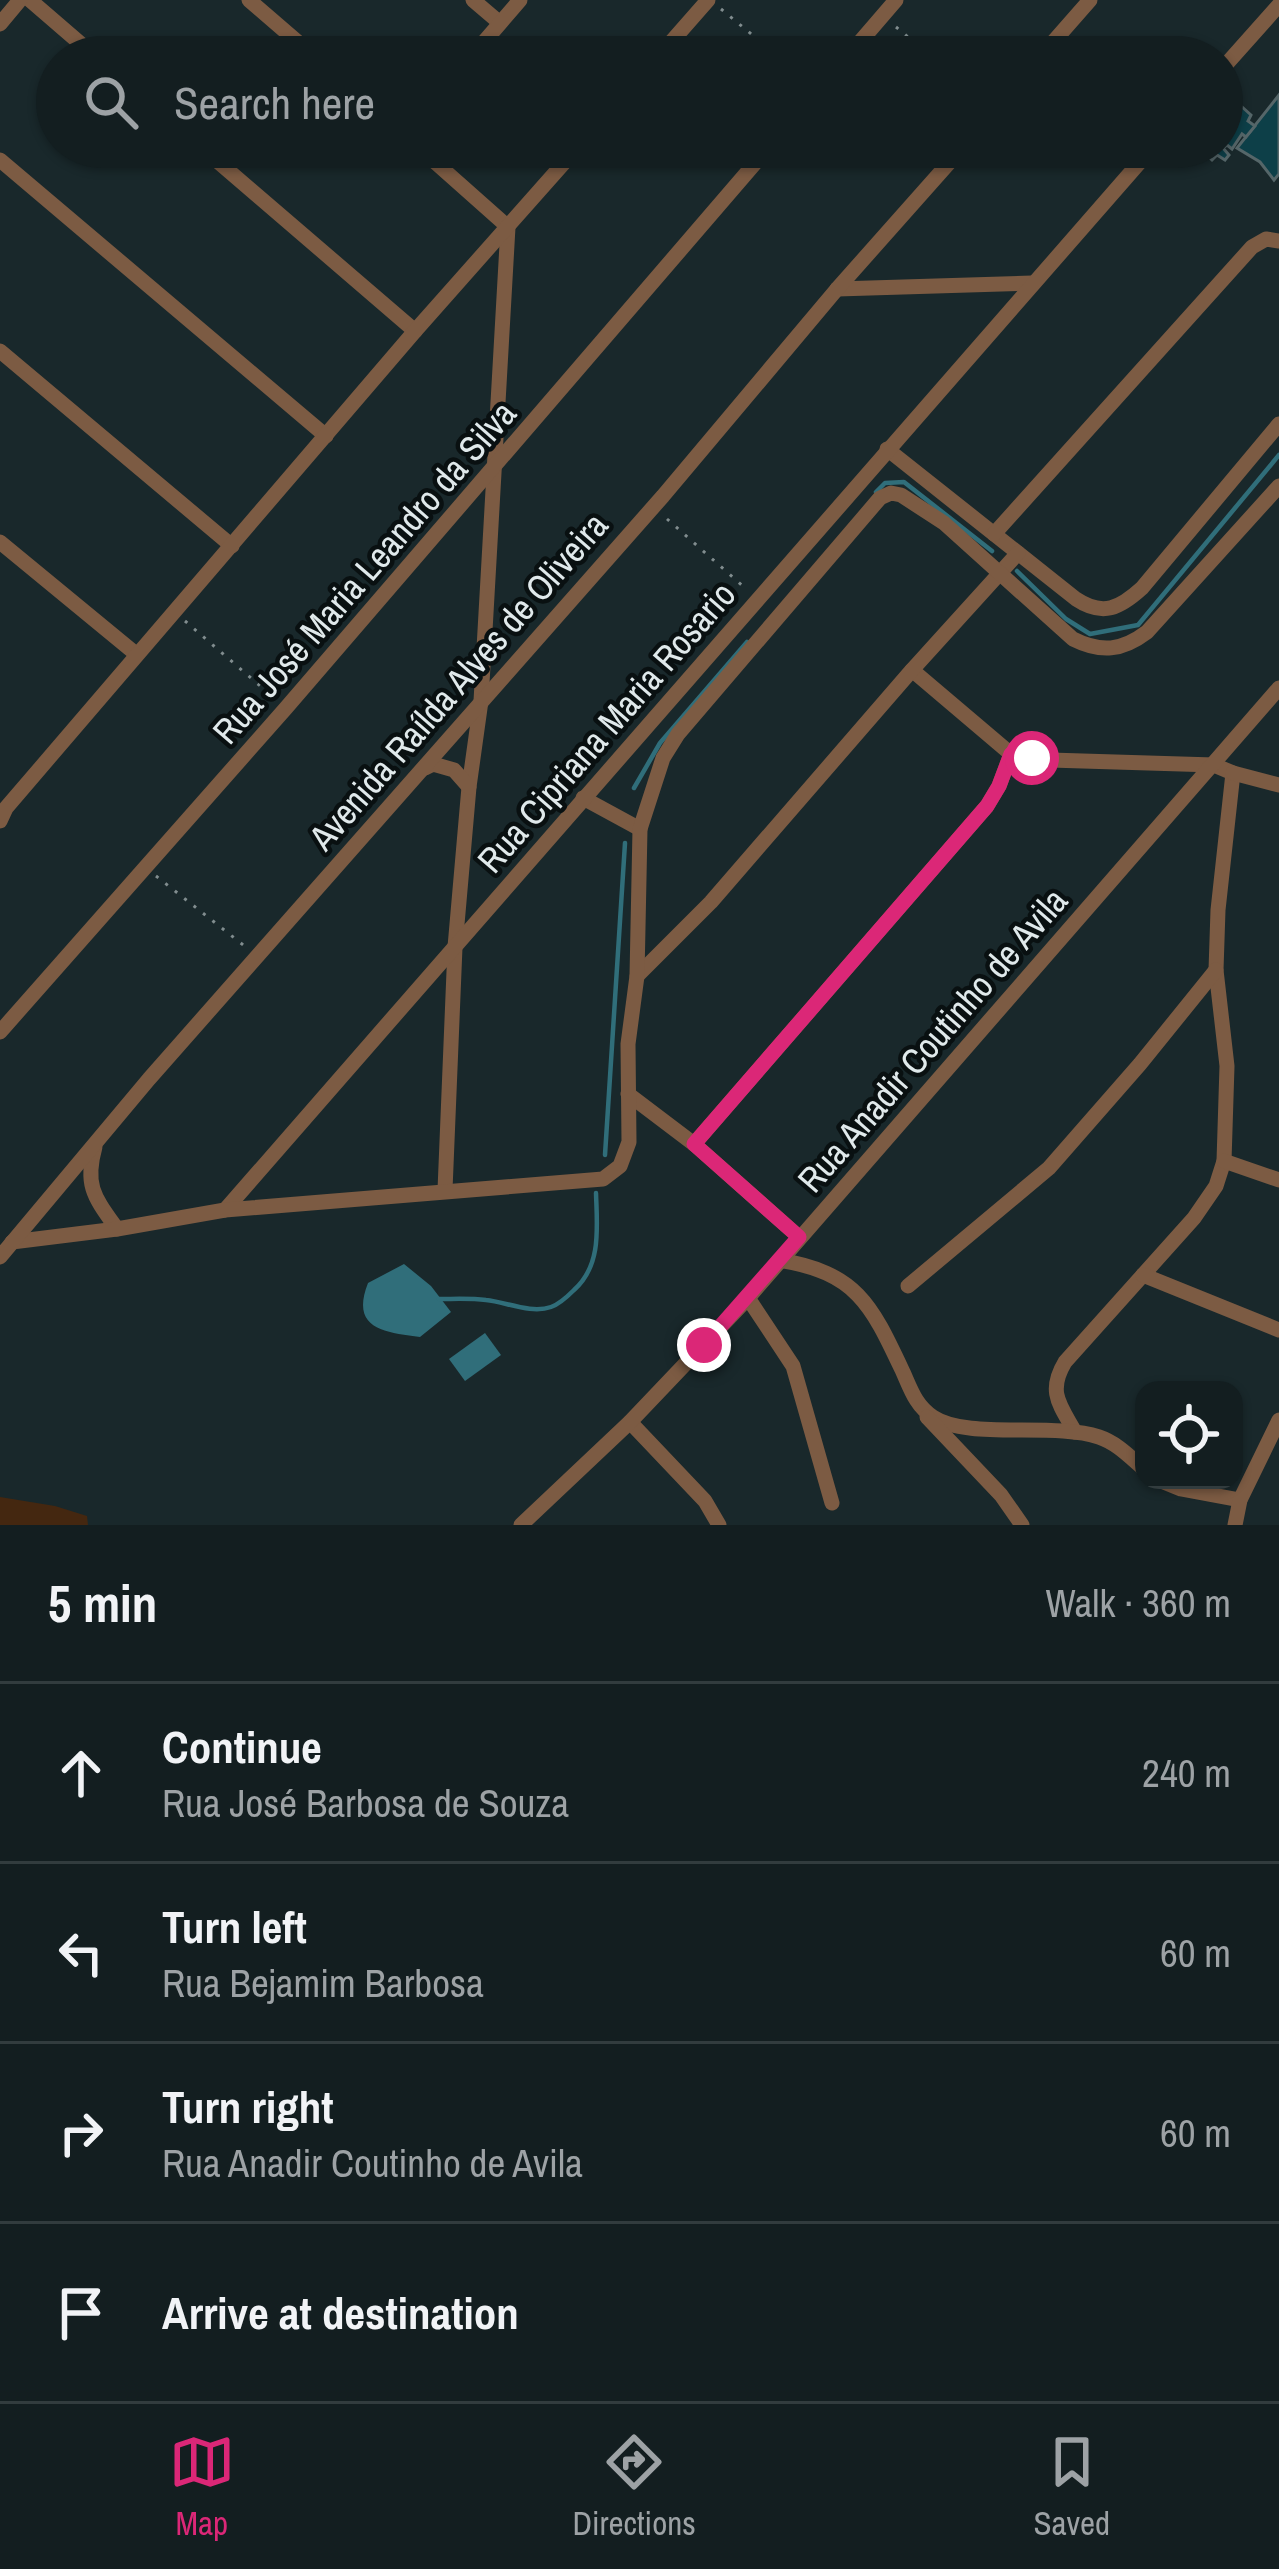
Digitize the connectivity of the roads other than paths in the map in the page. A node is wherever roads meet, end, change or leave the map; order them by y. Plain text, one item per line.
1 (20, 0) edge
2 (29, 0) edge
3 (249, 0) edge
4 (473, 0) edge
5 (520, 0) edge
6 (709, 0) edge
7 (896, 0) edge
8 (1090, 0) edge
9 (1279, 4) edge
10 (500, 23) junction
11 (0, 24) edge
12 (71, 36) edge
13 (291, 36) edge
14 (489, 36) edge
15 (677, 36) edge
16 (865, 36) edge
17 (1058, 36) edge
18 (1243, 45) edge
19 (0, 160) edge
20 (225, 168) edge
21 (442, 168) edge
22 (560, 168) edge
23 (751, 168) edge
24 (944, 168) edge
25 (1134, 168) edge
26 (508, 227) junction
27 (1279, 241) edge
28 (1032, 283) junction
29 (837, 289) junction
30 (415, 332) junction
31 (0, 351) edge
32 (1279, 424) edge
33 (326, 436) junction
34 (887, 449) junction
35 (496, 466) junction
36 (1279, 485) edge
37 (994, 534) junction
38 (0, 542) edge
39 (232, 546) junction
40 (1018, 553) junction
41 (1001, 574) junction
42 (136, 654) junction
43 (912, 670) junction
44 (1279, 688) edge
45 (481, 700) junction
46 (1011, 754) junction
47 (1214, 765) junction
48 (423, 769) junction
49 (1232, 773) junction
50 (1279, 785) edge
51 (469, 787) junction
52 (584, 798) junction
53 (0, 821) edge
54 (640, 829) junction
55 (455, 947) junction
56 (1216, 970) junction
57 (637, 976) junction
58 (0, 1032) edge
59 (628, 1094) junction
60 (98, 1138) junction
61 (694, 1144) junction
62 (1223, 1161) junction
63 (1279, 1180) edge
64 (445, 1190) junction
65 (225, 1210) junction
66 (117, 1229) junction
67 (799, 1237) junction
68 (12, 1242) junction
69 (0, 1256) edge
70 (779, 1260) junction
71 (1143, 1274) junction
72 (908, 1286) dead end
73 (748, 1298) junction
74 (1279, 1330) edge
75 (918, 1405) junction
76 (1279, 1420) edge
77 (630, 1422) junction
78 (1075, 1432) junction
79 (1135, 1461) edge
80 (1181, 1489) edge
81 (1240, 1500) junction
82 (832, 1503) dead end
83 (520, 1525) edge
84 (719, 1525) edge
85 (1022, 1525) edge
86 (1235, 1525) edge

1 - 11 street
2 - 12 street
3 - 13 street
4 - 10 street
5 - 10 street
6 - 15 street
7 - 16 street
8 - 17 street
9 - 18 street
10 - 14 street
19 - 33 street
20 - 30 street
21 - 26 street
22 - 26 street
23 - 35 street, Rua José Maria Leandro da Silva
24 - 29 street, Avenida Raílda Alves de Oliveira
25 - 28 street, Rua Cipriana Maria Rosario
26 - 30 street
26 - 35 street
27 - 37 street
28 - 29 street
28 - 34 street, Rua Cipriana Maria Rosario
29 - 45 street, Avenida Raílda Alves de Oliveira
30 - 33 street
31 - 39 street
32 - 40 street
33 - 39 street
34 - 37 street
34 - 52 street, Rua Cipriana Maria Rosario
35 - 45 street
35 - 58 street, Rua José Maria Leandro da Silva
36 - 41 street
37 - 40 street
38 - 42 street
39 - 42 street
40 - 41 street
41 - 43 street
41 - 54 street
42 - 53 street
43 - 46 street
43 - 57 street
44 - 47 street, Rua Anadir Coutinho de Avila
45 - 48 street, Avenida Raílda Alves de Oliveira
45 - 51 street
46 - 47 street
46 - 61 street
47 - 49 street
47 - 67 street, Rua Anadir Coutinho de Avila
48 - 51 street
48 - 60 street, Avenida Raílda Alves de Oliveira
49 - 50 street
49 - 56 street
51 - 55 street
52 - 54 street
52 - 55 street, Rua Cipriana Maria Rosario
54 - 57 street
55 - 64 street
55 - 65 street, Rua Cipriana Maria Rosario
56 - 62 street
56 - 72 street
57 - 59 street
59 - 61 street
59 - 64 street
60 - 66 street
60 - 68 street, Avenida Raílda Alves de Oliveira
61 - 67 street
62 - 63 street
62 - 71 street
64 - 65 street
65 - 66 street
66 - 68 street
67 - 70 street, Rua Anadir Coutinho de Avila
68 - 69 street, Avenida Raílda Alves de Oliveira
70 - 73 street, Rua Anadir Coutinho de Avila
70 - 75 street
71 - 74 street
71 - 78 street
73 - 77 street, Rua Anadir Coutinho de Avila
73 - 82 street
75 - 78 street
75 - 85 street
76 - 81 street
77 - 83 street, Rua Anadir Coutinho de Avila
77 - 84 street
78 - 79 street
80 - 81 street
81 - 86 street

